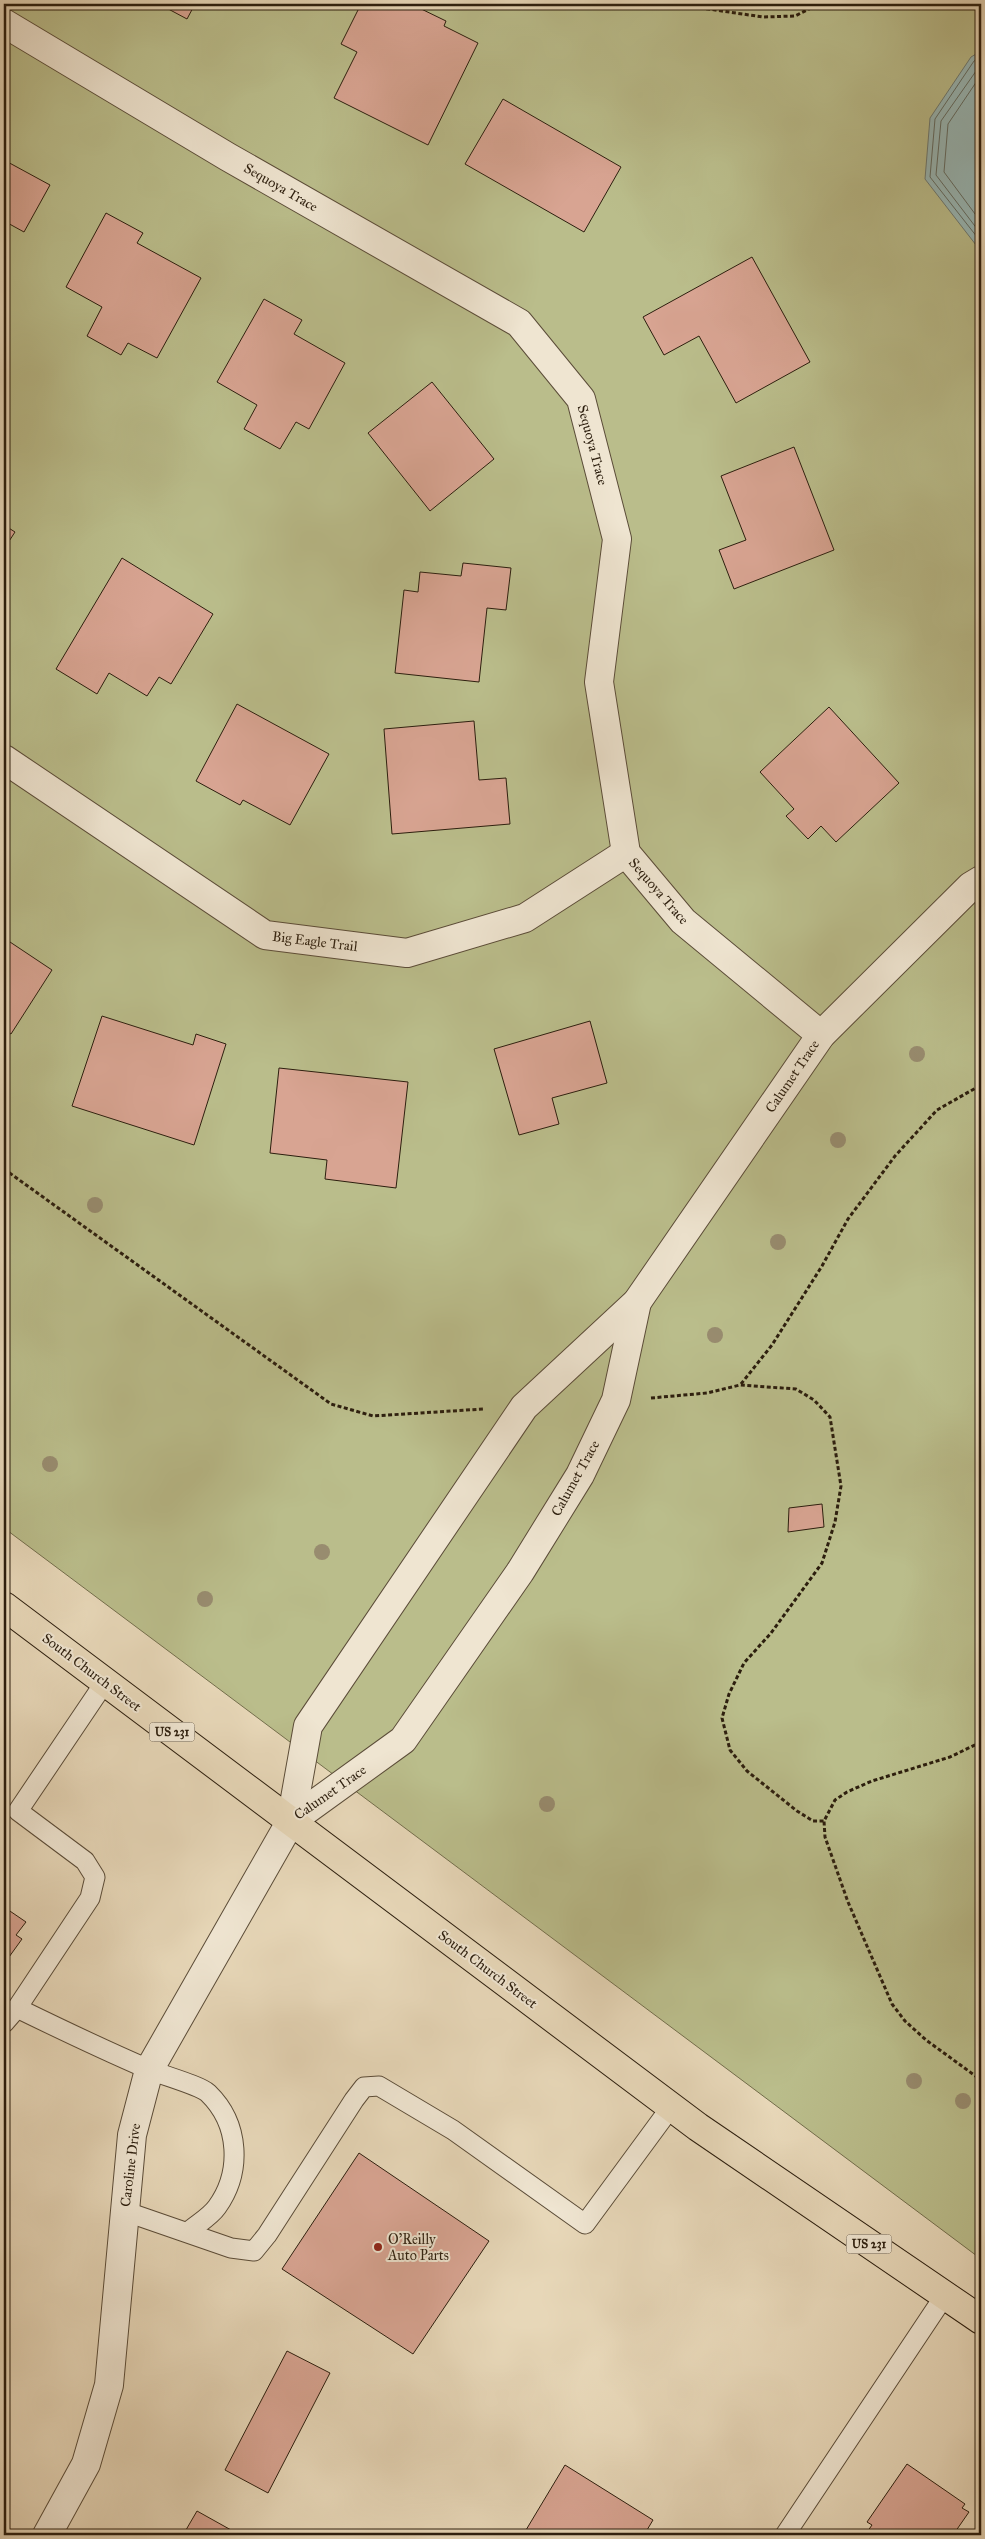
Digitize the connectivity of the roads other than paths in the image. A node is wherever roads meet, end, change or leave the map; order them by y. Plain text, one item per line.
1 (4, 23) edge
2 (4, 759) edge
3 (626, 853) junction
4 (981, 880) edge
5 (821, 1035) junction
6 (637, 1302) junction
7 (4, 1606) edge
8 (105, 1682) junction
9 (11, 1807) edge
10 (291, 1821) junction
11 (17, 2008) junction
12 (4, 2023) edge
13 (149, 2070) junction
14 (671, 2107) junction
15 (124, 2212) junction
16 (188, 2232) junction
17 (945, 2295) junction
18 (981, 2320) edge
19 (47, 2535) edge
20 (785, 2535) edge

1 - 3 street, Sequoya Trace
2 - 3 street, Big Eagle Trail
3 - 5 street, Sequoya Trace
4 - 5 street, Calumet Trace
5 - 6 street, Calumet Trace
6 - 10 street, Calumet Trace
6 - 10 street, Calumet Trace
7 - 8 highway, South Church Street / US 231
8 - 9 lane
8 - 10 highway, South Church Street / US 231
9 - 11 lane
10 - 13 street, Caroline Drive
10 - 14 highway, South Church Street / US 231
11 - 12 lane
11 - 13 lane
13 - 15 street, Caroline Drive
13 - 16 lane
14 - 16 lane
14 - 17 highway, South Church Street / US 231
15 - 16 lane
15 - 19 street, Caroline Drive
17 - 18 highway, South Church Street / US 231
17 - 20 lane

